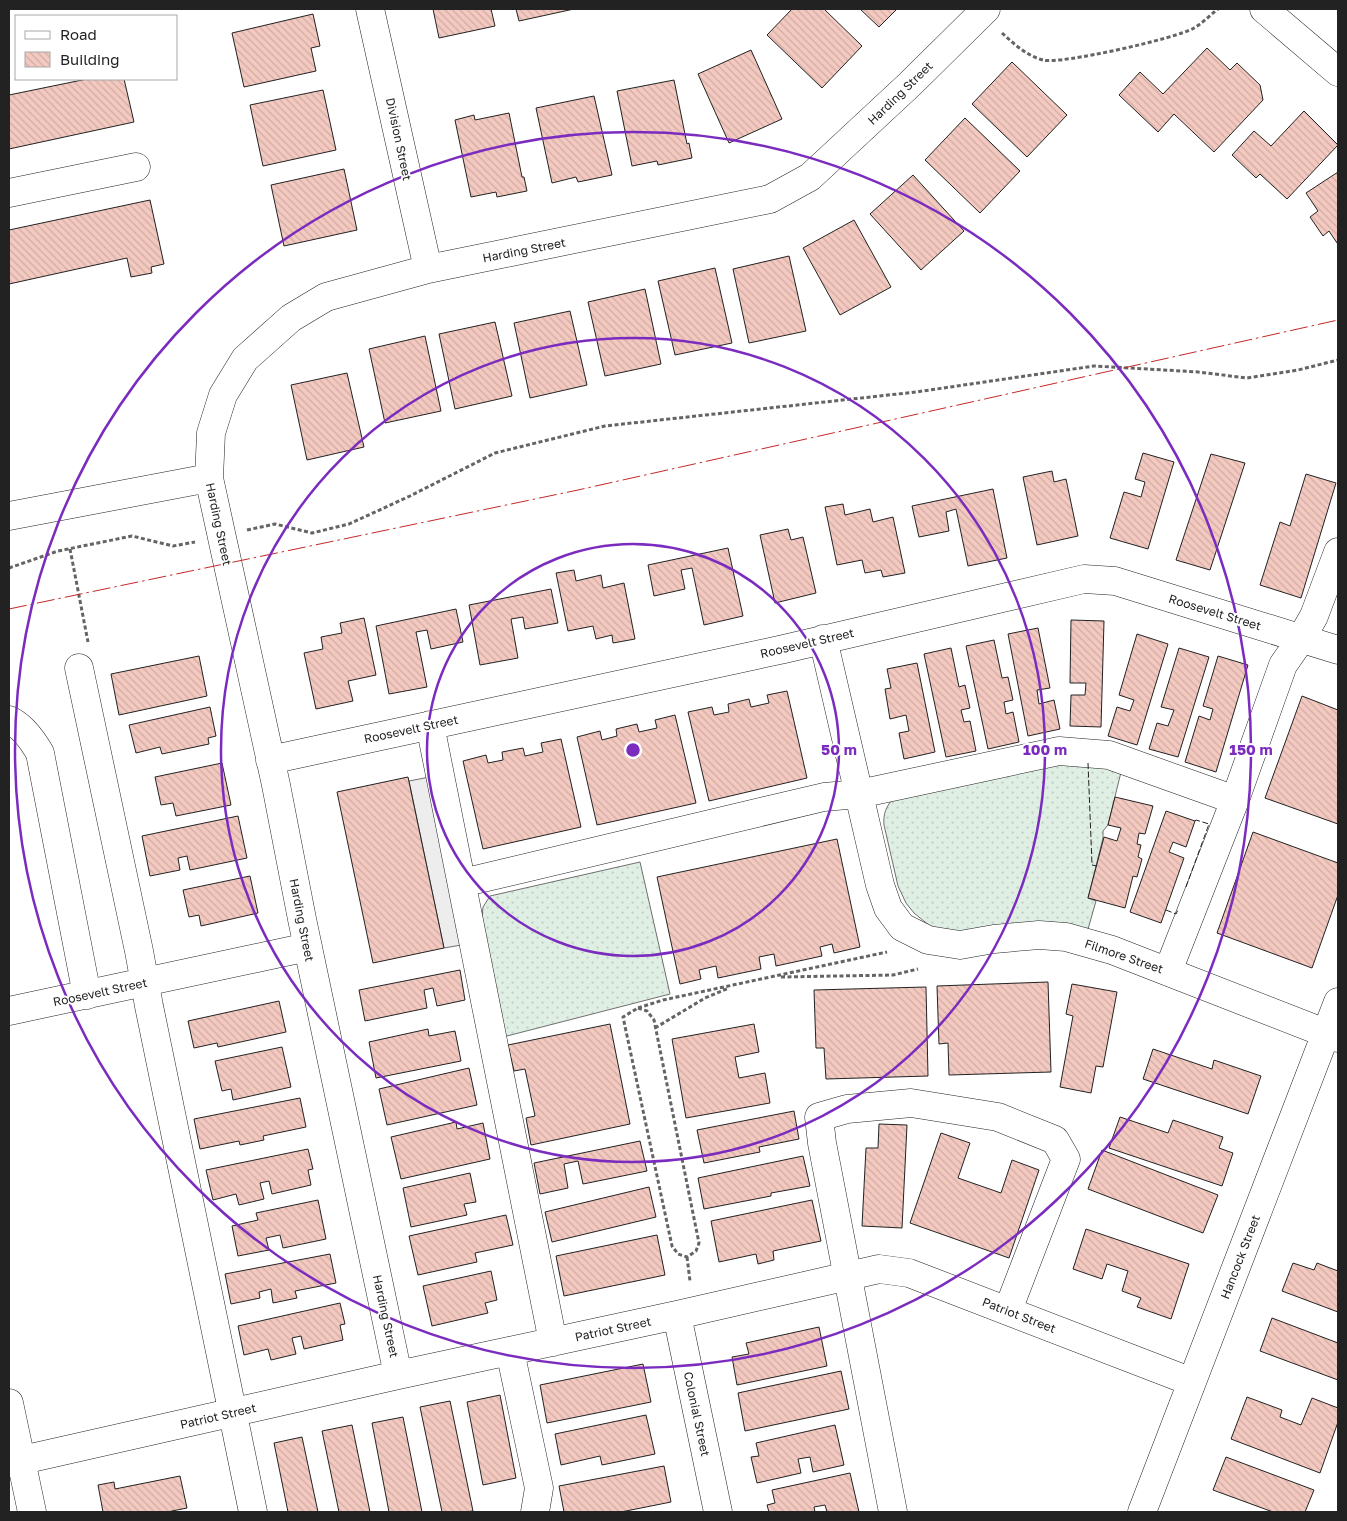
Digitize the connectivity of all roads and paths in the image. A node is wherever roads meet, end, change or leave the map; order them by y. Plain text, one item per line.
1 (370, 9) edge
2 (986, 9) edge
3 (1218, 9) edge
4 (1264, 9) edge
5 (1002, 33) dead end
6 (1338, 72) edge
7 (136, 167) dead end
8 (9, 193) edge
9 (428, 269) junction
10 (1338, 360) edge
11 (209, 478) junction
12 (9, 516) edge
13 (222, 536) junction
14 (70, 549) junction
15 (1338, 552) edge
16 (9, 568) edge
17 (1301, 639) junction
18 (824, 640) junction
19 (1338, 650) edge
20 (79, 668) joint
21 (9, 720) edge
22 (430, 725) junction
23 (270, 760) junction
24 (859, 794) junction
25 (1235, 800) junction
26 (462, 883) junction
27 (308, 947) junction
28 (887, 952) dead end
29 (918, 969) dead end
30 (1168, 971) junction
31 (773, 977) junction
32 (144, 982) junction
33 (736, 985) junction
34 (87, 995) junction
35 (1338, 1002) edge
36 (638, 1008) junction
37 (9, 1011) edge
38 (655, 1028) junction
39 (1332, 1035) edge
40 (687, 1257) junction
41 (847, 1276) junction
42 (690, 1282) dead end
43 (1008, 1310) junction
44 (677, 1315) junction
45 (553, 1342) junction
46 (510, 1351) junction
47 (398, 1375) junction
48 (1192, 1382) junction
49 (9, 1403) edge
50 (233, 1413) junction
51 (15, 1462) edge
52 (32, 1512) edge
53 (253, 1512) edge
54 (535, 1512) edge
55 (718, 1512) edge
56 (894, 1512) edge
57 (1142, 1512) edge

1 - 9 street, Division Street
2 - 9 street, Harding Street
3 - 5 path
4 - 6 street
7 - 8 street
9 - 11 street, Harding Street
10 - 13 path
11 - 12 street
11 - 13 street, Harding Street
13 - 14 path
13 - 23 street, Harding Street
14 - 16 path
14 - 20 path
15 - 17 street
17 - 18 street, Roosevelt Street
17 - 19 street, Roosevelt Street
17 - 25 street
18 - 22 street, Roosevelt Street
18 - 24 street, Filmore Street
20 - 32 street
21 - 34 street
22 - 23 street, Roosevelt Street
22 - 26 street
23 - 27 street, Harding Street
24 - 25 street
24 - 26 street
24 - 30 street, Filmore Street
25 - 30 street
26 - 45 street
27 - 32 street, Roosevelt Street
27 - 47 street, Harding Street
28 - 31 path
29 - 31 path
30 - 39 street, Filmore Street
31 - 33 path
32 - 34 street, Roosevelt Street
32 - 50 street
33 - 36 path
33 - 38 path
34 - 37 street, Roosevelt Street
35 - 39 street, Hancock Street
36 - 38 path
36 - 40 path
38 - 40 path
39 - 48 street, Hancock Street
40 - 42 path
41 - 43 street, Patriot Street
41 - 43 street
41 - 44 street, Patriot Street
41 - 56 street
43 - 48 street, Patriot Street
44 - 45 street, Patriot Street
44 - 55 street, Colonial Street
45 - 46 street, Patriot Street
46 - 47 street, Patriot Street
46 - 54 street
47 - 50 street, Patriot Street
48 - 57 street, Hancock Street
49 - 51 street
50 - 51 street, Patriot Street
50 - 53 street
51 - 52 street

